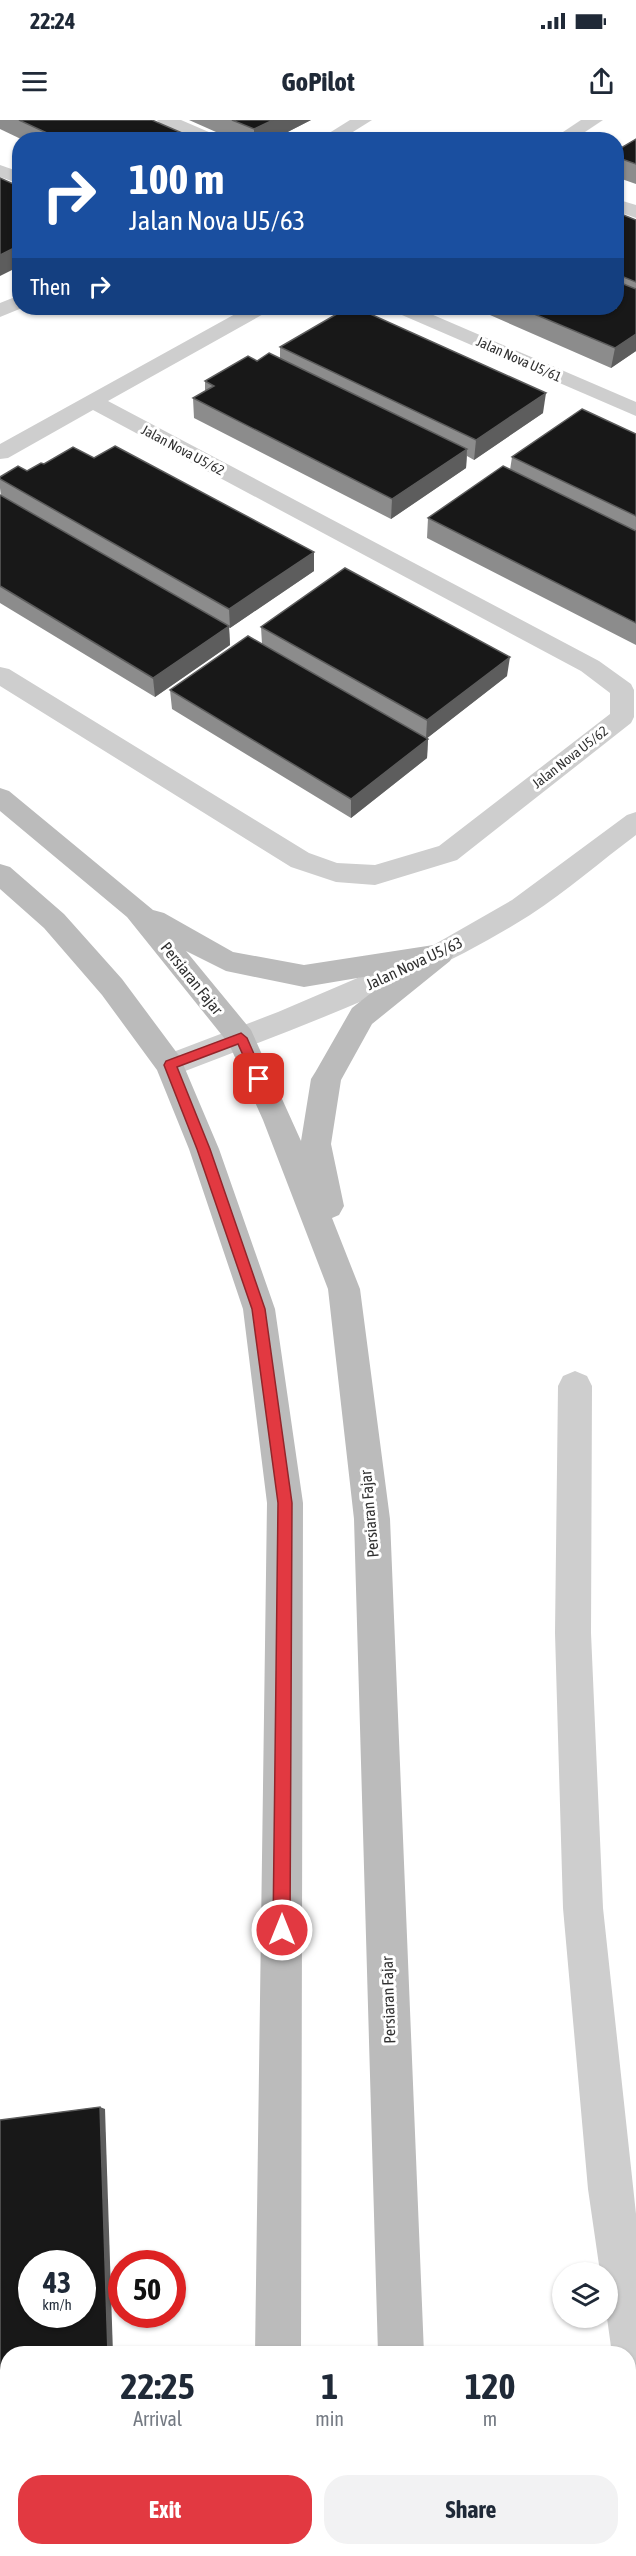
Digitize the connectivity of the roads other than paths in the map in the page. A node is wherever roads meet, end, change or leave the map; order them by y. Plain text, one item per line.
1 (166, 120) edge
2 (363, 120) edge
3 (594, 120) edge
4 (194, 132) edge
5 (341, 132) edge
6 (573, 132) edge
7 (247, 315) edge
8 (418, 315) edge
9 (92, 401) junction
10 (636, 410) edge
11 (0, 453) edge
12 (0, 675) edge
13 (0, 798) edge
14 (636, 821) edge
15 (0, 874) edge
16 (137, 910) junction
17 (440, 954) junction
18 (241, 1038) junction
19 (170, 1065) junction
20 (344, 1289) junction
21 (575, 1386) dead end
22 (278, 2346) edge
23 (401, 2346) edge
24 (634, 2346) edge

1 - 4 street
2 - 5 street
3 - 6 street
7 - 9 street
8 - 10 street, Jalan Nova U5/61
9 - 11 street
9 - 12 street, Jalan Nova U5/62
13 - 16 main road, Persiaran Fajar
14 - 17 street, Jalan Nova U5/63
15 - 19 main road
16 - 17 main road
16 - 18 main road, Persiaran Fajar
17 - 18 street, Jalan Nova U5/63
17 - 20 main road
18 - 19 street, Jalan Nova U5/63
18 - 20 main road, Persiaran Fajar
19 - 22 main road
20 - 23 main road, Persiaran Fajar
21 - 24 street

